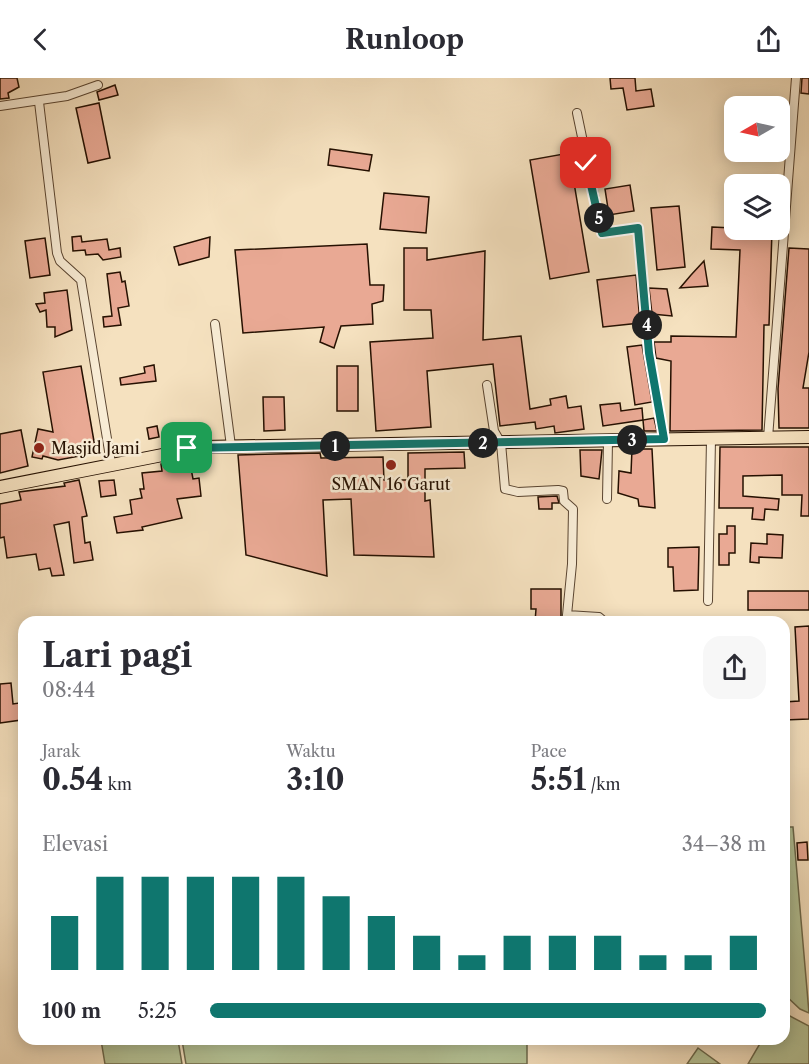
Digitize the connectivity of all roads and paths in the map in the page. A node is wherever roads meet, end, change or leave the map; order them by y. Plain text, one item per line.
1 (796, 78) edge
2 (98, 85) dead end
3 (39, 102) junction
4 (0, 106) edge
5 (577, 113) dead end
6 (215, 324) dead end
7 (488, 385) dead end
8 (809, 437) edge
9 (768, 438) junction
10 (664, 439) junction
11 (711, 439) junction
12 (608, 441) junction
13 (501, 443) junction
14 (231, 446) junction
15 (111, 463) junction
16 (0, 488) edge
17 (608, 499) dead end
18 (708, 601) dead end
19 (583, 616) edge

1 - 9 street
2 - 3 street
3 - 4 street
3 - 15 street
5 - 10 street
6 - 14 street
7 - 13 street
8 - 9 main road
9 - 11 main road
10 - 11 main road
10 - 12 main road
11 - 18 street
12 - 13 main road
12 - 17 street
13 - 14 main road
13 - 19 street
14 - 15 main road
15 - 16 main road

